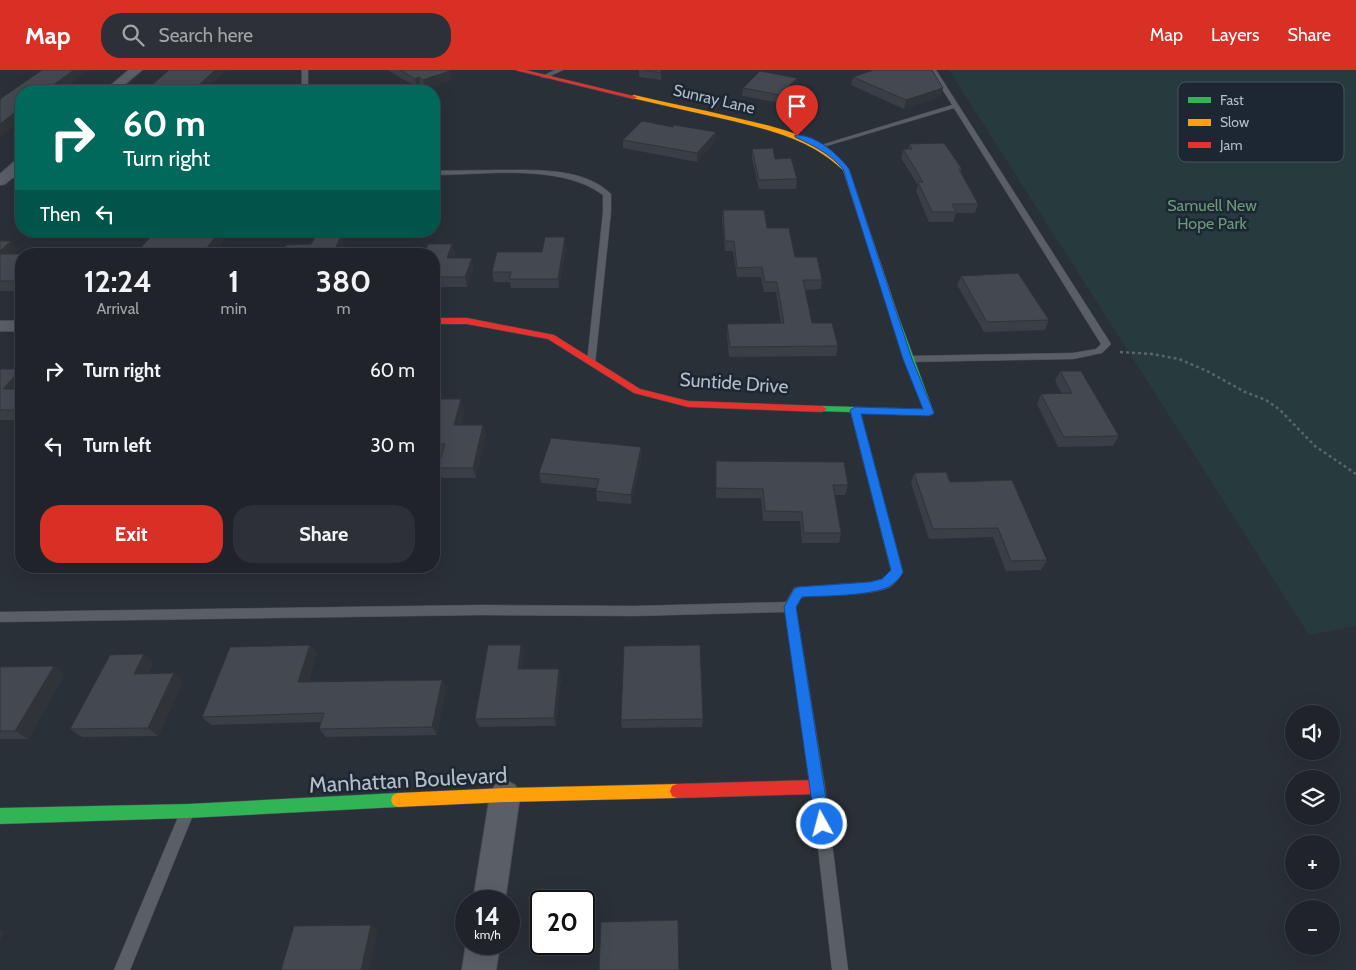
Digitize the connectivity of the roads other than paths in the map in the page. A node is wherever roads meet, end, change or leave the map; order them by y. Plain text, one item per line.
1 (136, 70) edge
2 (304, 70) edge
3 (518, 70) edge
4 (560, 70) edge
5 (933, 70) edge
6 (544, 77) junction
7 (117, 85) edge
8 (305, 85) edge
9 (955, 106) junction
10 (820, 146) junction
11 (15, 169) edge
12 (440, 174) edge
13 (3, 178) edge
14 (440, 321) edge
15 (0, 326) edge
16 (15, 326) edge
17 (908, 359) junction
18 (592, 362) junction
19 (855, 410) junction
20 (929, 413) joint
21 (790, 607) junction
22 (0, 618) edge
23 (818, 787) junction
24 (505, 795) junction
25 (188, 811) junction
26 (0, 816) edge
27 (491, 890) edge
28 (481, 955) edge
29 (122, 970) edge
30 (479, 970) edge
31 (840, 970) edge

1 - 7 street
2 - 8 lane
3 - 6 street, Sunray Lane
4 - 6 lane
5 - 9 lane
6 - 10 street, Sunray Lane
9 - 10 lane
9 - 17 lane
10 - 17 street, Sunray Lane
11 - 13 street
12 - 18 lane
14 - 18 street, Suntide Drive
15 - 16 street
17 - 20 street, Sunray Lane
18 - 19 street, Suntide Drive
19 - 20 street, Suntide Drive
19 - 21 lane
21 - 22 lane
21 - 23 lane
23 - 24 street, Manhattan Boulevard
23 - 31 lane
24 - 25 street, Manhattan Boulevard
24 - 27 street
25 - 26 street, Manhattan Boulevard
25 - 29 lane
28 - 30 street

